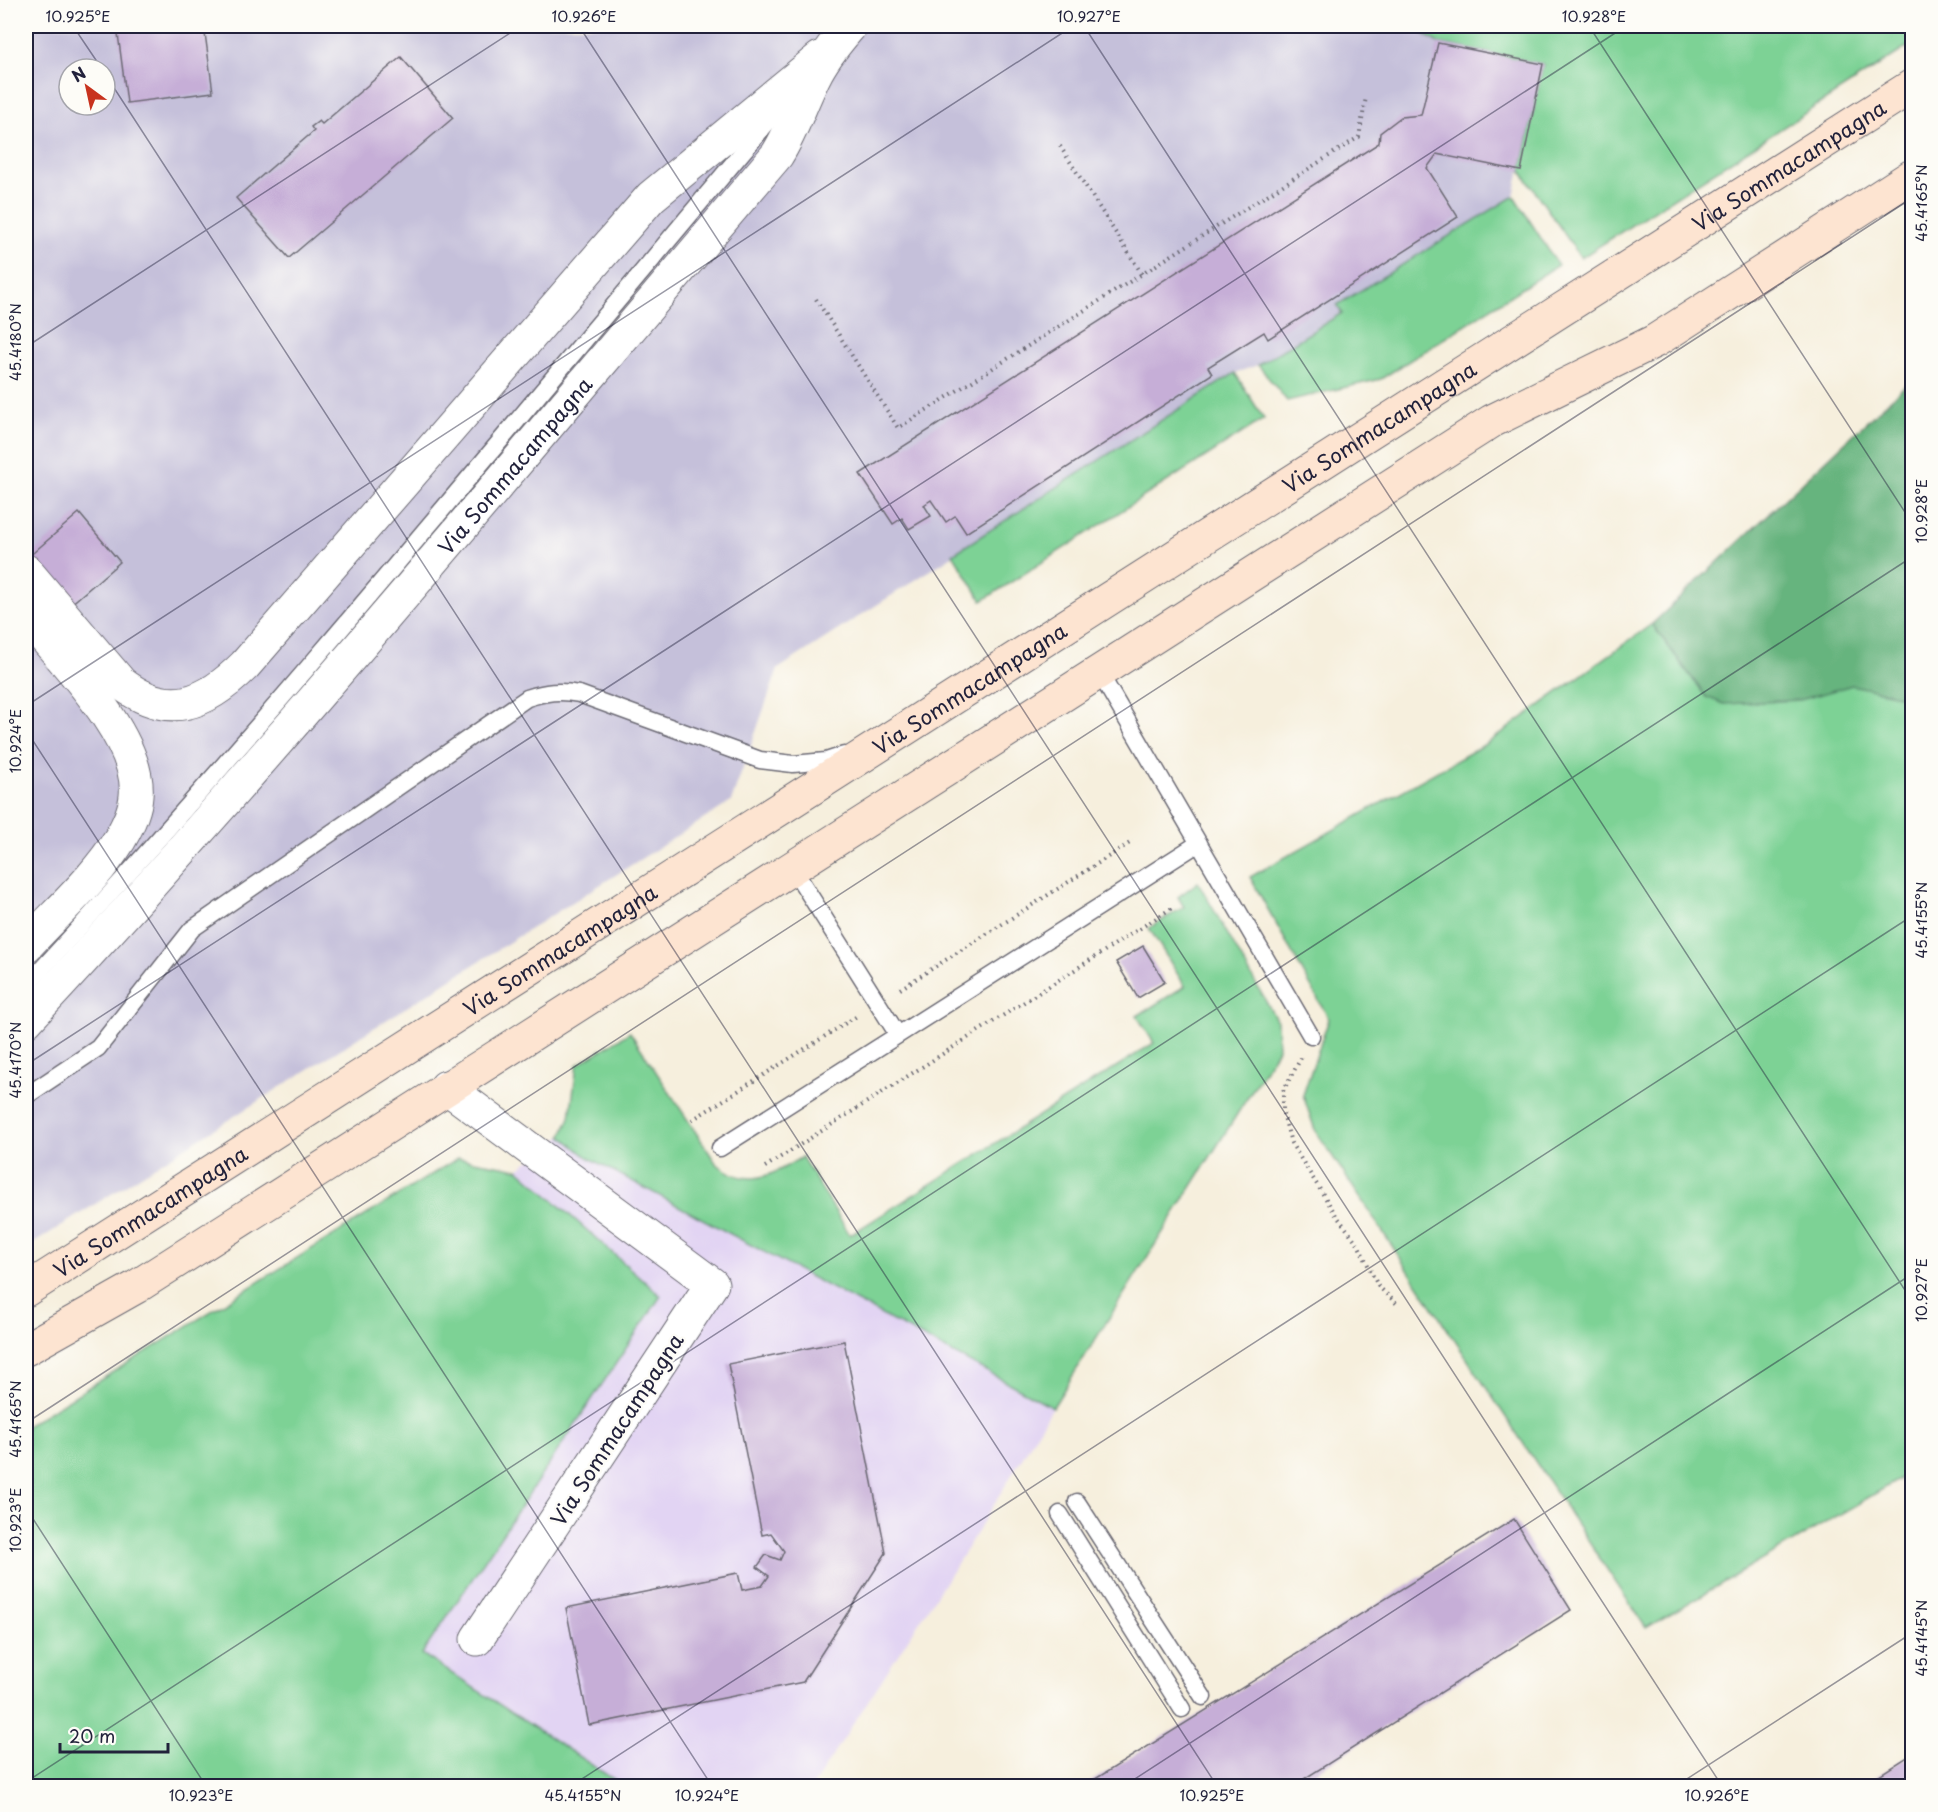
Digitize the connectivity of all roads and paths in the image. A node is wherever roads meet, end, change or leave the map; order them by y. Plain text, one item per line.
1 (839, 36) edge
2 (1912, 86) edge
3 (1366, 97) dead end
4 (1060, 146) dead end
5 (1912, 177) edge
6 (1142, 274) junction
7 (816, 299) dead end
8 (26, 571) edge
9 (26, 616) edge
10 (1099, 672) junction
11 (887, 739) junction
12 (1132, 841) dead end
13 (1199, 843) junction
14 (792, 867) junction
15 (1175, 906) dead end
16 (26, 946) edge
17 (26, 986) edge
18 (897, 990) dead end
19 (857, 1016) dead end
20 (26, 1021) edge
21 (898, 1035) junction
22 (1311, 1036) joint
23 (446, 1087) junction
24 (26, 1096) edge
25 (692, 1120) dead end
26 (720, 1148) dead end
27 (765, 1167) dead end
28 (136, 1287) junction
29 (26, 1290) edge
30 (1397, 1304) dead end
31 (26, 1349) edge
32 (26, 1369) edge
33 (1077, 1502) dead end
34 (1060, 1514) dead end
35 (477, 1639) dead end
36 (1203, 1697) dead end
37 (1182, 1708) dead end

1 - 8 street
1 - 17 lane, Via Sommacampagna
1 - 20 street, Via Sommacampagna
2 - 11 street, Via Sommacampagna
3 - 6 path
4 - 6 path
5 - 10 street
6 - 7 path
9 - 16 street
10 - 13 lane
10 - 14 street
11 - 24 lane
11 - 29 street, Via Sommacampagna
12 - 18 path
13 - 21 lane
13 - 22 lane
14 - 21 lane
14 - 23 street
15 - 27 path
19 - 25 path
21 - 26 lane
22 - 30 path
23 - 28 street
23 - 35 street, Via Sommacampagna
28 - 31 street
28 - 32 street
33 - 36 lane
34 - 37 lane

